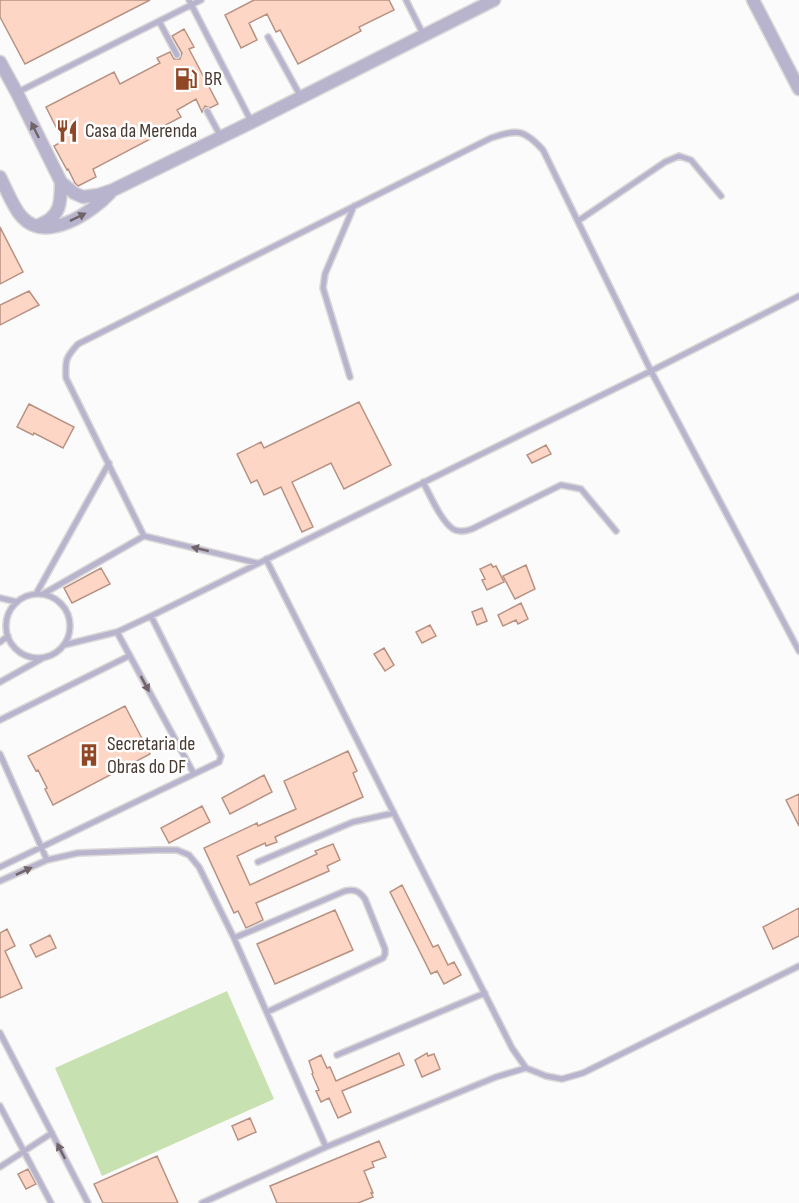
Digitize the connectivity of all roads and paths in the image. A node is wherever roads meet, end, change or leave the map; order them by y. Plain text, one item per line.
1 (201, 0) edge
2 (406, 0) edge
3 (494, 0) edge
4 (753, 0) edge
5 (190, 2) edge
6 (159, 21) junction
7 (424, 36) junction
8 (268, 37) dead end
9 (177, 55) dead end
10 (0, 62) edge
11 (799, 88) edge
12 (17, 93) junction
13 (301, 97) junction
14 (207, 111) dead end
15 (252, 122) junction
16 (221, 137) junction
17 (0, 177) edge
18 (61, 182) junction
19 (113, 190) junction
20 (722, 196) dead end
21 (354, 206) junction
22 (578, 221) junction
23 (35, 226) junction
24 (799, 296) edge
25 (651, 371) junction
26 (350, 377) dead end
27 (109, 463) junction
28 (423, 482) junction
29 (616, 531) dead end
30 (144, 536) junction
31 (266, 559) junction
32 (257, 563) junction
33 (36, 594) junction
34 (43, 594) junction
35 (0, 598) edge
36 (17, 602) junction
37 (151, 616) junction
38 (117, 633) junction
39 (8, 636) junction
40 (0, 642) edge
41 (64, 645) junction
42 (799, 651) edge
43 (129, 656) junction
44 (44, 658) junction
45 (0, 682) edge
46 (0, 720) edge
47 (0, 754) edge
48 (194, 774) junction
49 (394, 813) junction
50 (42, 847) junction
51 (48, 860) junction
52 (258, 862) dead end
53 (0, 867) edge
54 (0, 882) edge
55 (234, 938) junction
56 (799, 966) edge
57 (485, 993) junction
58 (267, 1012) junction
59 (0, 1033) edge
60 (337, 1055) dead end
61 (526, 1068) junction
62 (0, 1106) edge
63 (52, 1134) junction
64 (326, 1147) junction
65 (24, 1152) junction
66 (0, 1167) edge
67 (51, 1203) edge
68 (88, 1203) edge
69 (202, 1203) edge

1 - 5 lane
2 - 7 lane
3 - 7 street
4 - 11 street
5 - 6 lane
5 - 15 lane
6 - 9 lane
6 - 12 lane
7 - 13 street
8 - 13 lane
10 - 12 street
18 -> 12 street
13 - 15 street
14 - 16 lane
15 - 16 street
16 - 19 street
17 - 23 street
18 - 19 street
18 - 23 street
23 -> 19 street
20 - 22 lane
21 - 22 lane
21 - 26 lane
21 - 27 lane
22 - 25 lane
24 - 25 lane
25 - 28 lane
25 - 42 lane
27 - 30 lane
27 - 33 lane
28 - 29 lane
28 - 31 lane
32 -> 30 lane
30 - 34 lane
31 - 32 lane
31 - 49 lane
32 - 37 lane
33 - 34 lane
33 - 36 lane
34 - 41 lane
35 - 36 lane
36 - 39 lane
37 - 38 lane
37 - 48 lane
38 - 41 lane
38 - 43 lane
39 - 40 lane
39 - 44 lane
41 - 44 lane
43 - 46 lane
43 -> 48 lane
44 - 45 lane
47 - 50 lane
48 - 50 lane
49 - 52 lane
49 - 57 lane
50 - 51 lane
50 - 53 lane
54 -> 51 lane
51 - 55 lane
55 - 58 lane
55 - 58 lane
56 - 61 lane
57 - 60 lane
57 - 61 lane
58 - 64 lane
59 - 63 lane
61 - 64 lane
62 - 65 lane
63 - 65 lane
68 -> 63 lane
64 - 69 lane
65 - 66 lane
65 - 67 lane

